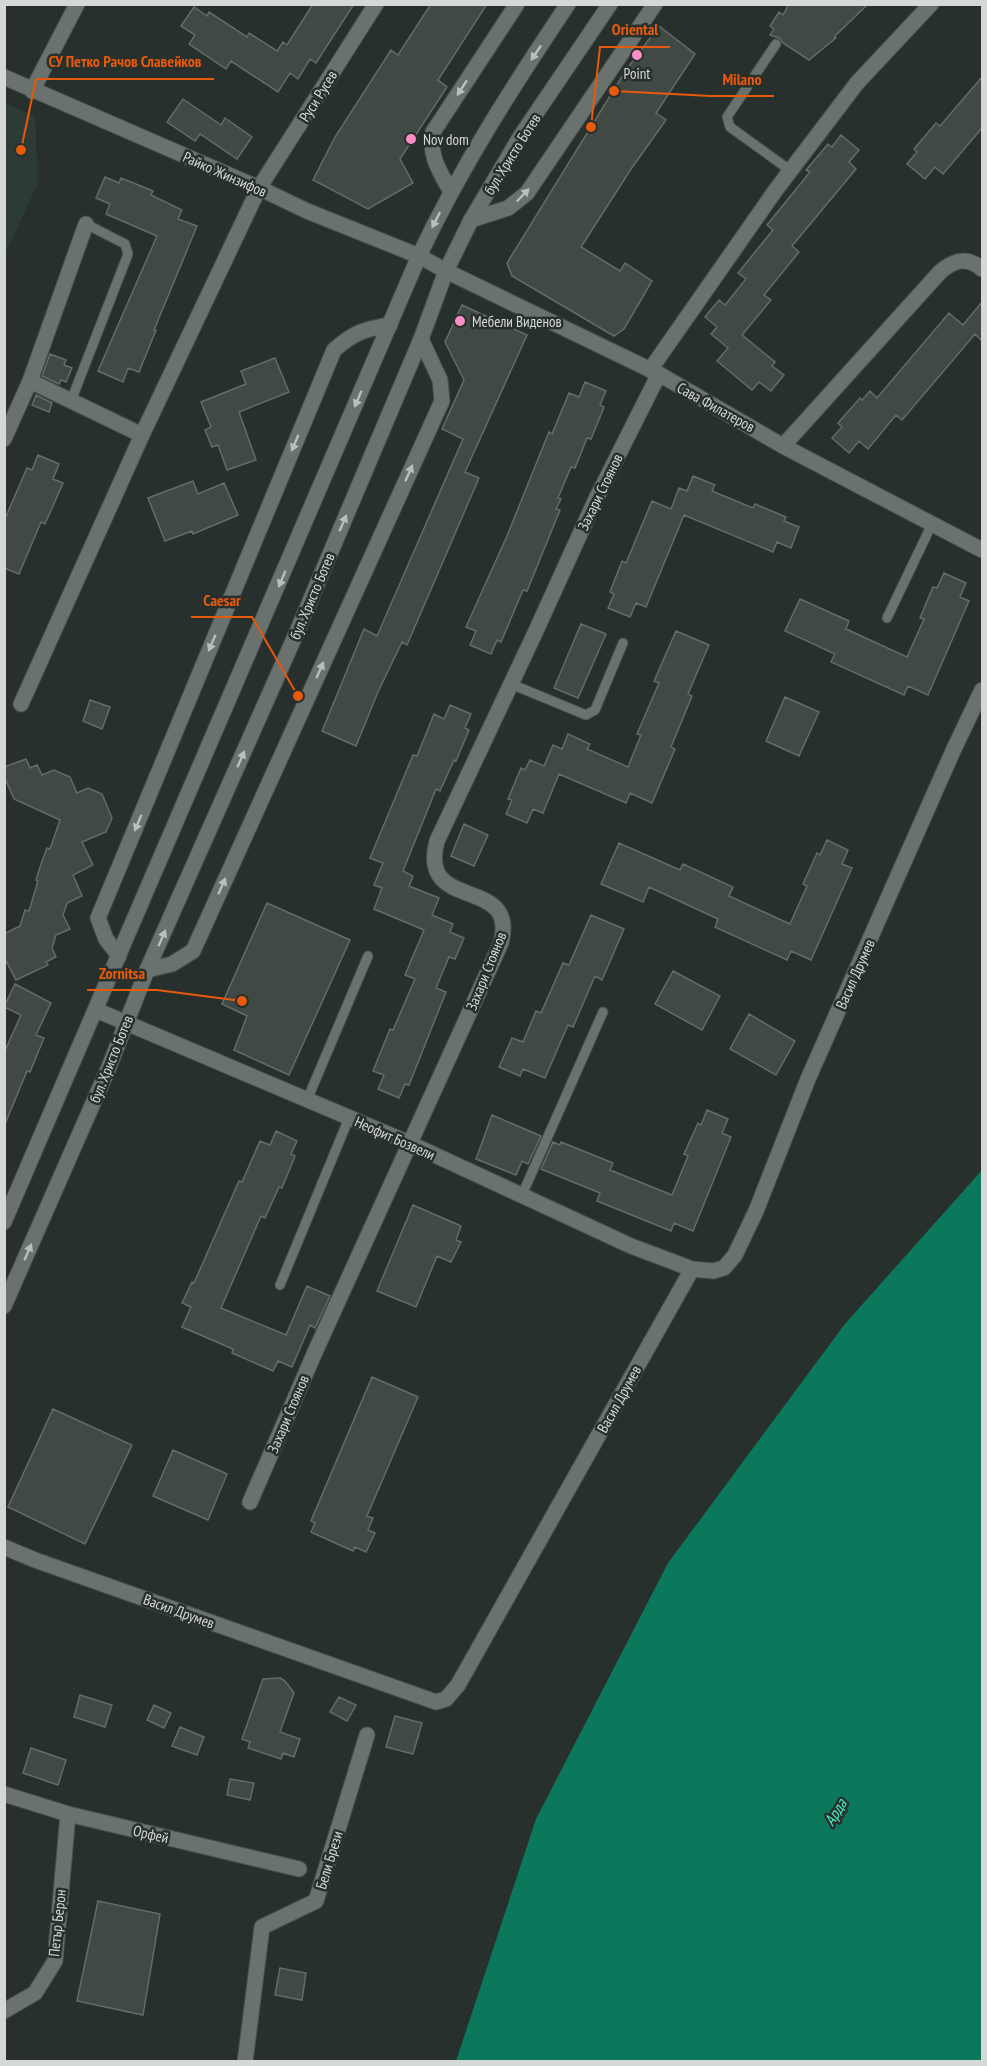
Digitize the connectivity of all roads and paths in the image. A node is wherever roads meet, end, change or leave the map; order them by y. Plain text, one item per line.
1 (77, 4) edge
2 (376, 4) edge
3 (517, 4) edge
4 (568, 4) edge
5 (610, 4) edge
6 (655, 4) edge
7 (932, 4) edge
8 (776, 44) dead end
9 (4, 77) edge
10 (32, 91) junction
11 (791, 171) junction
12 (259, 188) junction
13 (451, 192) junction
14 (471, 220) junction
15 (86, 224) joint
16 (419, 256) junction
17 (982, 269) edge
18 (446, 272) junction
19 (390, 325) junction
20 (421, 339) junction
21 (655, 372) junction
22 (30, 381) junction
23 (70, 401) junction
24 (142, 435) junction
25 (4, 439) edge
26 (783, 446) junction
27 (932, 524) junction
28 (982, 550) edge
29 (887, 618) dead end
30 (623, 643) dead end
31 (511, 684) junction
32 (982, 690) edge
33 (21, 704) dead end
34 (118, 956) junction
35 (368, 956) dead end
36 (147, 970) junction
37 (96, 1010) junction
38 (603, 1012) dead end
39 (126, 1024) junction
40 (307, 1100) junction
41 (349, 1118) junction
42 (409, 1143) junction
43 (522, 1195) junction
44 (4, 1222) edge
45 (692, 1269) junction
46 (280, 1286) dead end
47 (4, 1306) edge
48 (250, 1502) dead end
49 (4, 1547) edge
50 (367, 1735) dead end
51 (4, 1794) edge
52 (68, 1814) junction
53 (299, 1869) dead end
54 (4, 2011) edge
55 (245, 2061) edge

1 - 10 street
2 - 12 street, Руси Русев
3 -> 13 street
4 -> 13 street
5 - 14 street, бул. Христо Ботев
14 -> 6 street
7 - 11 street, Захари Стоянов
8 - 11 lane
9 - 10 street, Райко Жинзифов
10 - 12 street, Райко Жинзифов
11 - 21 street, Захари Стоянов
12 - 16 street, Райко Жинзифов
12 - 24 street, Руси Русев
13 -> 16 street
14 - 18 street, бул. Христо Ботев
15 - 22 street
15 - 23 lane
16 - 18 street, Райко Жинзифов
16 - 19 street
17 - 26 street
18 - 20 street, бул. Христо Ботев
18 - 21 street, Сава Филатеров
19 -> 34 street
19 -> 34 street
36 -> 20 street, бул. Христо Ботев
36 -> 20 street
21 - 26 street, Сава Филатеров
21 - 31 street, Захари Стоянов
22 - 23 street
22 - 25 street
23 - 24 street
24 - 33 street, Руси Русев
26 - 27 street, Сава Филатеров
27 - 28 street, Сава Филатеров
27 - 29 lane
30 - 31 lane
31 - 42 street, Захари Стоянов
32 - 45 street, Васил Друмев
34 - 37 street
35 - 40 lane
36 - 39 street, бул. Христо Ботев
37 - 39 street, Неофит Бозвели
37 - 44 street
38 - 43 lane
39 - 40 street, Неофит Бозвели
47 -> 39 street, бул. Христо Ботев
40 - 41 street, Неофит Бозвели
41 - 42 street, Неофит Бозвели
41 - 46 lane
42 - 43 street, Неофит Бозвели
42 - 48 street, Захари Стоянов
43 - 45 street, Неофит Бозвели
45 - 49 street, Васил Друмев
50 - 55 street, Бели Брези
51 - 52 street, Орфей
52 - 53 street, Орфей
52 - 54 street, Петър Берон

